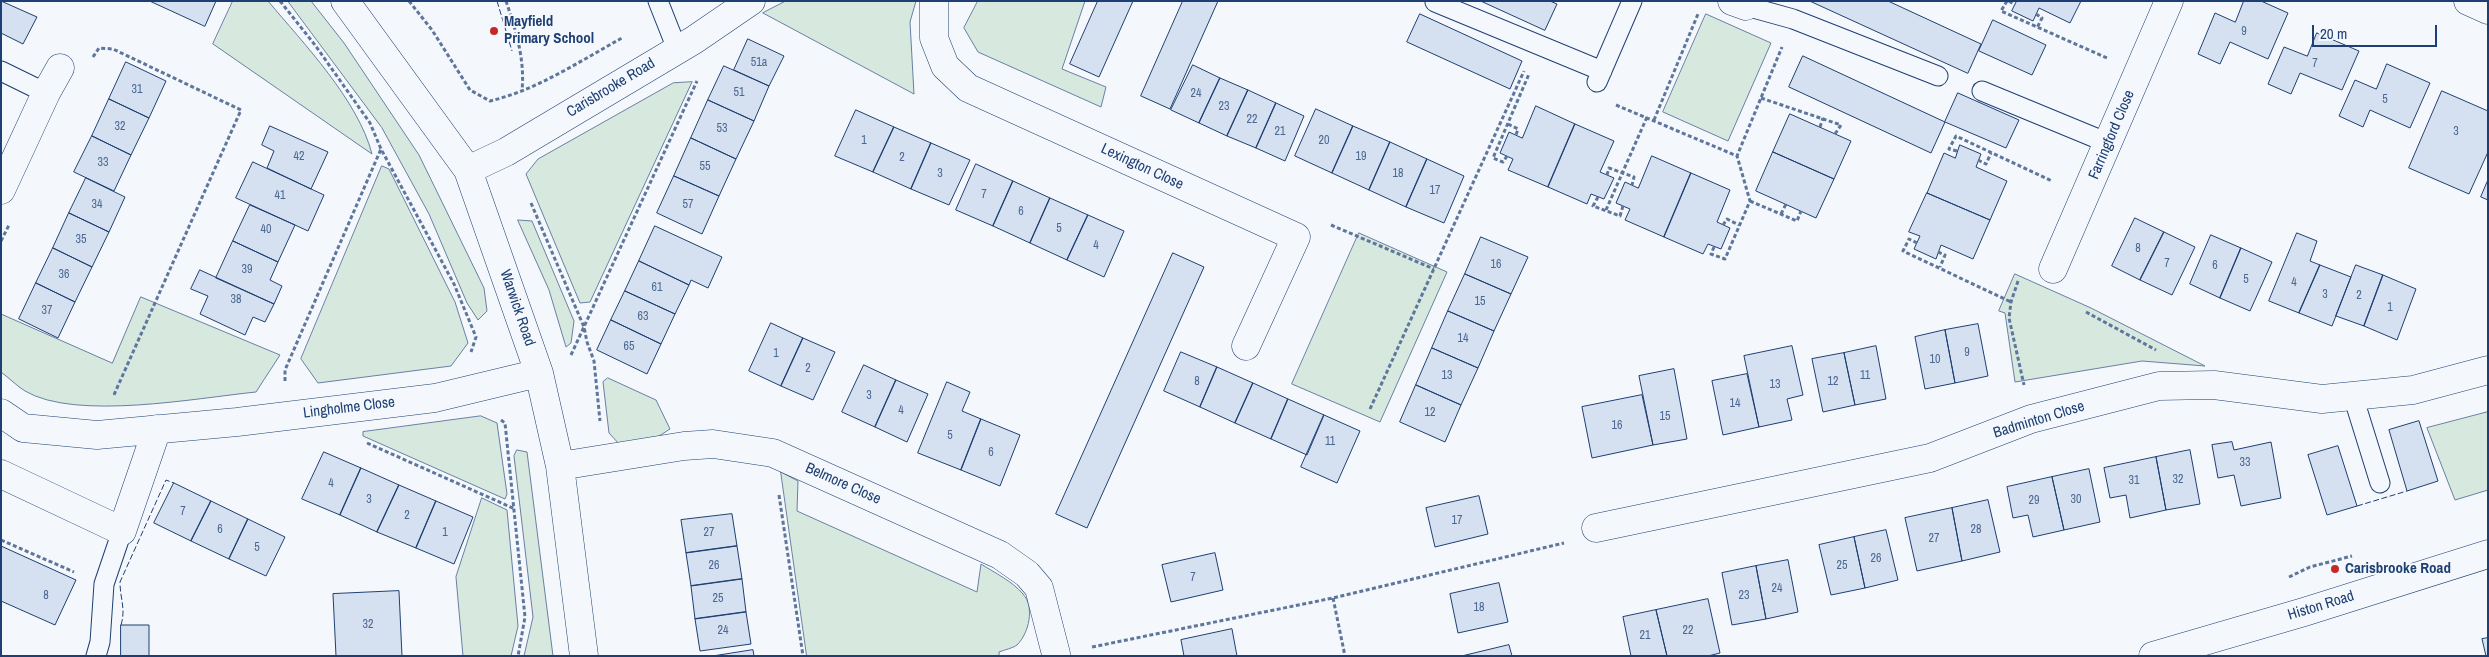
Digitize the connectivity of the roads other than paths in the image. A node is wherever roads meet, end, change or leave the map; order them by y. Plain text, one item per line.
1 (345, 1) edge
2 (750, 1) edge
3 (934, 1) edge
4 (1632, 1) edge
5 (2169, 1) edge
6 (2468, 1) edge
7 (1434, 2) dead end
8 (1739, 4) edge
9 (661, 8) edge
10 (2488, 10) edge
11 (685, 45) junction
12 (60, 68) dead end
13 (1, 71) edge
14 (1938, 76) dead end
15 (1982, 91) dead end
16 (46, 93) junction
17 (2108, 143) junction
18 (468, 170) junction
19 (1, 190) edge
20 (2053, 269) road end
21 (1246, 346) dead end
22 (2488, 370) edge
23 (539, 374) junction
24 (2353, 396) junction
25 (1, 413) edge
26 (157, 430) junction
27 (560, 466) junction
28 (1, 474) edge
29 (2380, 483) dead end
30 (1596, 528) road end
31 (122, 531) junction
32 (2488, 554) edge
33 (1056, 654) road end
34 (96, 656) edge
35 (584, 656) edge
36 (2154, 656) edge

1 - 18 street, Warwick Road
2 - 11 street, Carisbrooke Road
3 - 21 street, Lexington Close
4 - 7 lane
5 - 17 street, Farringford Close
6 - 10 street
8 - 14 lane
9 - 11 lane
11 - 18 street, Carisbrooke Road
12 - 16 street
13 - 16 lane
15 - 17 lane
16 - 19 street
17 - 20 street, Farringford Close
18 - 23 street, Warwick Road
22 - 24 street, Badminton Close
23 - 26 street, Lingholme Close
23 - 27 street, Warwick Road
24 - 29 lane
24 - 30 street, Badminton Close
25 - 26 street, Lingholme Close
26 - 31 street
27 - 33 street, Belmore Close
27 - 35 street, Warwick Road
28 - 31 street
31 - 34 lane
32 - 36 street, Histon Road

